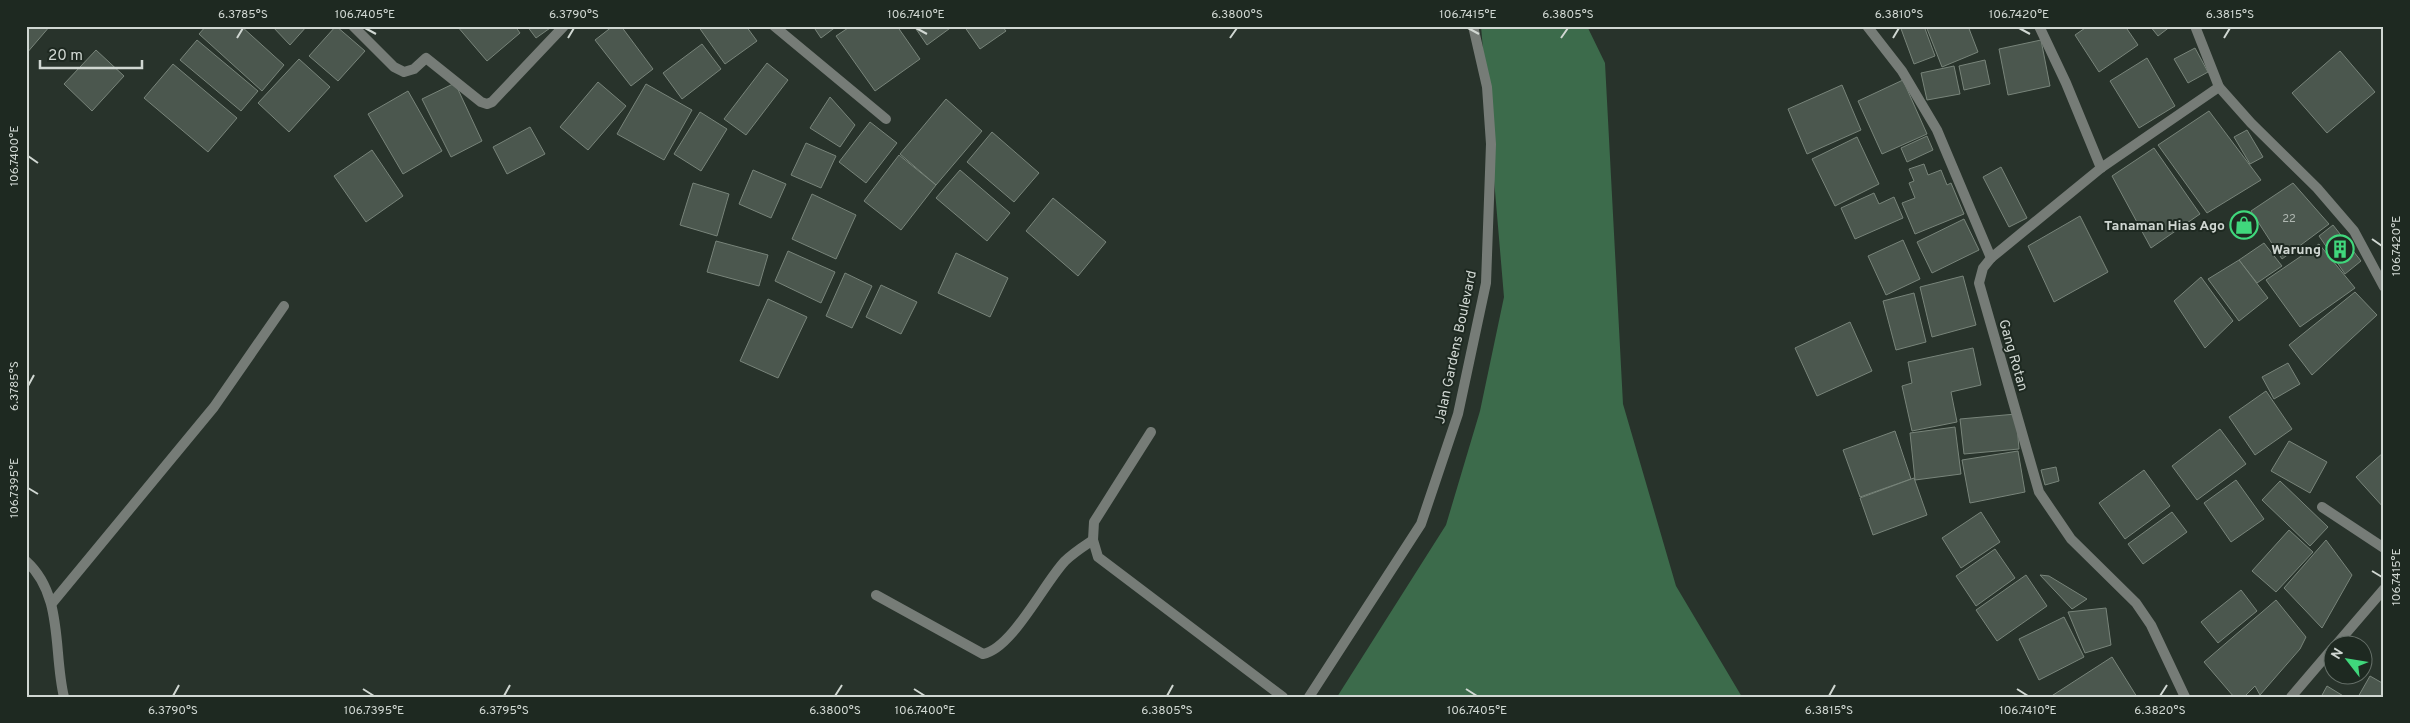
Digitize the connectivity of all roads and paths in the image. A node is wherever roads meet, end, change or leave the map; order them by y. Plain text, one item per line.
1 (353, 26) edge
2 (564, 26) edge
3 (774, 26) edge
4 (1473, 26) edge
5 (1868, 26) edge
6 (2039, 26) edge
7 (2196, 26) edge
8 (2219, 87) junction
9 (886, 119) dead end
10 (2102, 168) junction
11 (1990, 258) junction
12 (2384, 287) edge
13 (284, 306) dead end
14 (1151, 432) dead end
15 (2322, 507) dead end
16 (1093, 540) junction
17 (2384, 548) edge
18 (26, 562) edge
19 (2384, 589) edge
20 (876, 595) dead end
21 (53, 602) junction
22 (2344, 636) edge
23 (2322, 661) edge
24 (64, 697) edge
25 (1283, 697) edge
26 (1309, 697) edge
27 (2185, 697) edge
28 (2291, 697) edge

1 - 2 street
3 - 9 street
4 - 26 street, Jalan Gardens Boulevard
5 - 11 street
6 - 10 street
7 - 8 street
8 - 10 street, Gang Rotan
8 - 12 street
10 - 11 street, Gang Rotan
11 - 27 street, Gang Rotan
13 - 21 street
14 - 16 street
15 - 17 street
16 - 20 street
16 - 25 street
18 - 21 street
19 - 22 street
21 - 24 street
23 - 28 street

